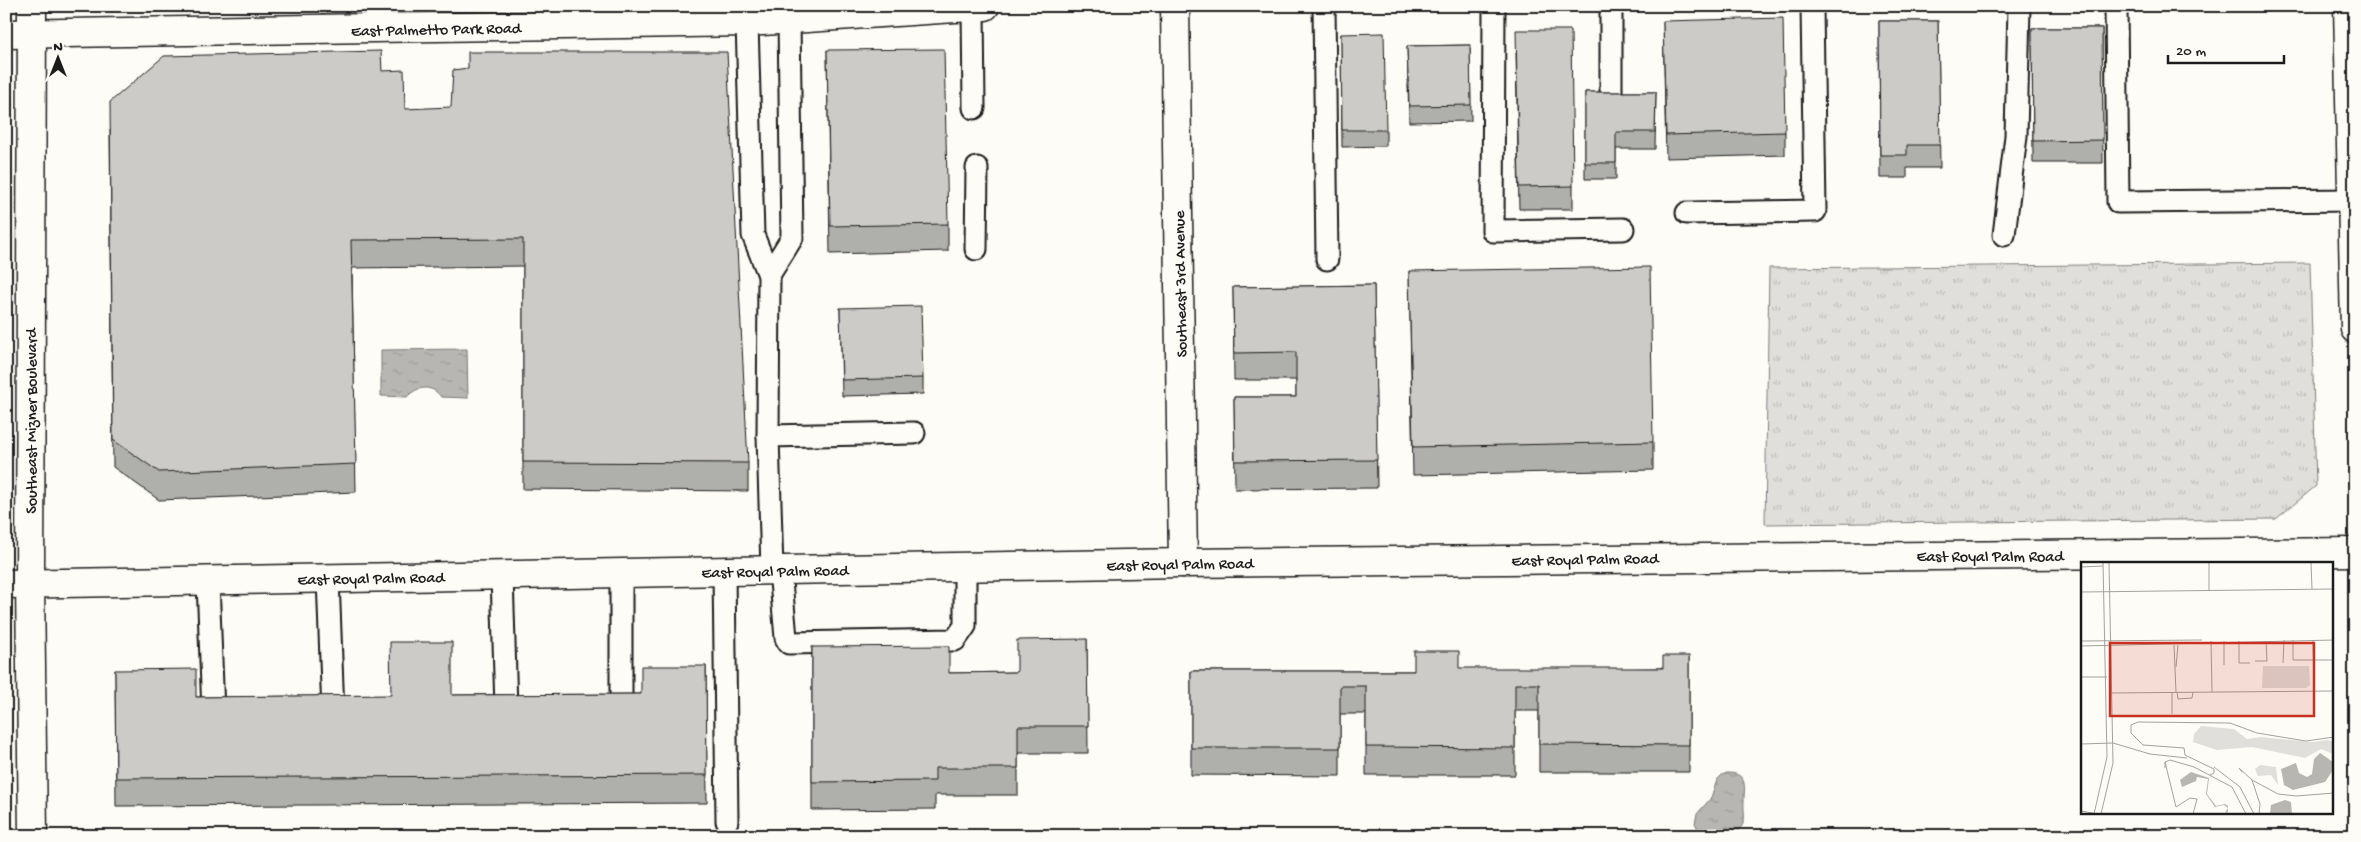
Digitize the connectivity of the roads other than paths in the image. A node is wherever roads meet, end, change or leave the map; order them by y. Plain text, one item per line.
1 (1175, 6) edge
2 (1324, 6) edge
3 (1494, 6) edge
4 (1611, 6) edge
5 (1812, 6) edge
6 (2019, 6) edge
7 (2116, 6) edge
8 (2348, 6) edge
9 (979, 7) edge
10 (788, 20) junction
11 (747, 22) junction
12 (24, 24) edge
13 (1612, 104) edge
14 (974, 108) dead end
15 (977, 168) dead end
16 (2354, 200) edge
17 (1687, 213) dead end
18 (1622, 229) dead end
19 (2004, 235) dead end
20 (976, 249) dead end
21 (1327, 259) dead end
22 (769, 275) junction
23 (2355, 329) edge
24 (914, 433) dead end
25 (768, 436) junction
26 (2355, 552) edge
27 (1183, 563) junction
28 (965, 566) junction
29 (776, 570) junction
30 (724, 571) junction
31 (621, 573) junction
32 (502, 575) junction
33 (328, 578) junction
34 (208, 581) junction
35 (18, 584) edge
36 (621, 693) edge
37 (506, 709) edge
38 (213, 713) edge
39 (333, 714) edge
40 (727, 821) dead end
41 (33, 836) edge

1 - 27 street, Southeast 3rd Avenue
2 - 21 lane
3 - 18 lane
4 - 13 lane
5 - 17 lane
6 - 19 lane
7 - 16 lane
8 - 16 street
9 - 10 street, East Palmetto Park Road
9 - 14 lane
10 - 11 street, East Palmetto Park Road
10 - 22 lane
11 - 12 street, East Palmetto Park Road
11 - 22 lane
12 - 35 street, Southeast Mizner Boulevard
15 - 20 lane
16 - 23 street
22 - 25 lane
24 - 25 lane
25 - 29 lane
26 - 27 street, East Royal Palm Road
27 - 28 street, East Royal Palm Road
28 - 29 street, East Royal Palm Road
28 - 29 lane
29 - 30 street, East Royal Palm Road
30 - 31 street, East Royal Palm Road
30 - 40 lane
31 - 32 street, East Royal Palm Road
31 - 36 lane
32 - 33 street, East Royal Palm Road
32 - 37 lane
33 - 34 street, East Royal Palm Road
33 - 39 lane
34 - 35 street, East Royal Palm Road
34 - 38 lane
35 - 41 street, Southeast Mizner Boulevard

